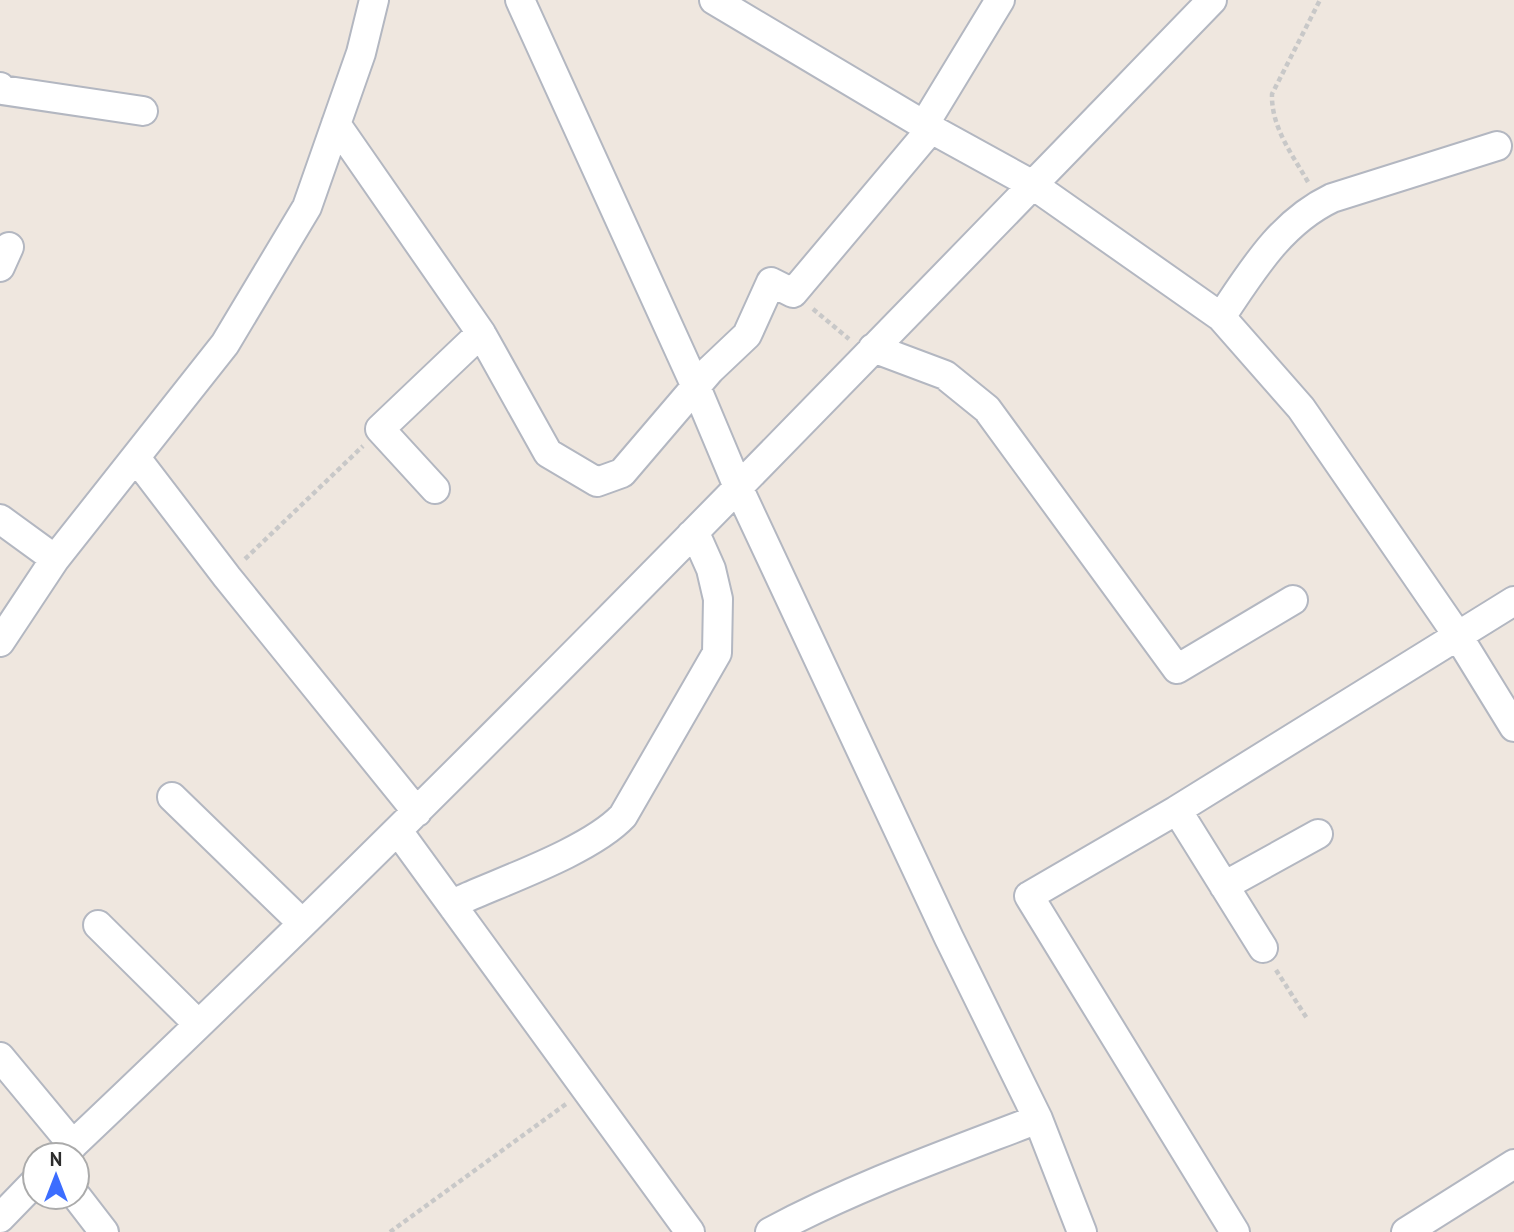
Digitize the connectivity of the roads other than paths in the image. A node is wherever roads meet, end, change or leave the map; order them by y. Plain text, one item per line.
1 (374, 0) edge
2 (520, 0) edge
3 (714, 0) edge
4 (1000, 0) edge
5 (1212, 0) edge
6 (0, 87) edge
7 (143, 111) dead end
8 (336, 124) junction
9 (928, 127) junction
10 (1497, 146) dead end
11 (1033, 185) junction
12 (1221, 317) junction
13 (481, 333) junction
14 (870, 351) junction
15 (696, 387) junction
16 (136, 458) junction
17 (738, 487) junction
18 (435, 489) dead end
19 (0, 519) edge
20 (691, 535) junction
21 (55, 559) junction
22 (1293, 600) dead end
23 (1514, 601) edge
24 (1458, 636) junction
25 (0, 642) edge
26 (1514, 727) edge
27 (172, 797) dead end
28 (1177, 810) junction
29 (407, 822) junction
30 (1318, 834) dead end
31 (1224, 886) junction
32 (454, 908) junction
33 (302, 923) junction
34 (98, 925) dead end
35 (1263, 948) road end
36 (198, 1024) junction
37 (0, 1057) edge
38 (1038, 1119) junction
39 (61, 1141) edge
40 (76, 1141) edge
41 (1514, 1164) edge
42 (21, 1196) edge
43 (88, 1211) edge
44 (0, 1217) edge
45 (104, 1232) edge
46 (691, 1232) edge
47 (771, 1232) edge
48 (1082, 1232) edge
49 (1235, 1232) edge
50 (1406, 1232) edge

1 - 8 street
2 - 15 street
3 - 9 street
4 - 9 street
5 - 11 street
6 - 7 street
8 - 13 street
8 - 16 street
9 - 11 street
9 - 15 street
10 - 12 street
11 - 12 street
11 - 14 street
12 - 24 street
13 - 15 street
13 - 18 street
14 - 17 street
14 - 22 street
15 - 17 street
16 - 21 street
16 - 29 street
17 - 20 street
17 - 38 street
19 - 21 street
20 - 29 street
20 - 32 street
21 - 25 street
23 - 24 street
24 - 26 street
24 - 28 street
27 - 33 street
28 - 31 street
28 - 49 street
29 - 32 street
29 - 33 street
30 - 31 street
31 - 35 street
32 - 46 street
33 - 36 street
34 - 36 street
36 - 40 street
37 - 39 street
38 - 47 street
38 - 48 street
41 - 50 street
42 - 44 street
43 - 45 street

